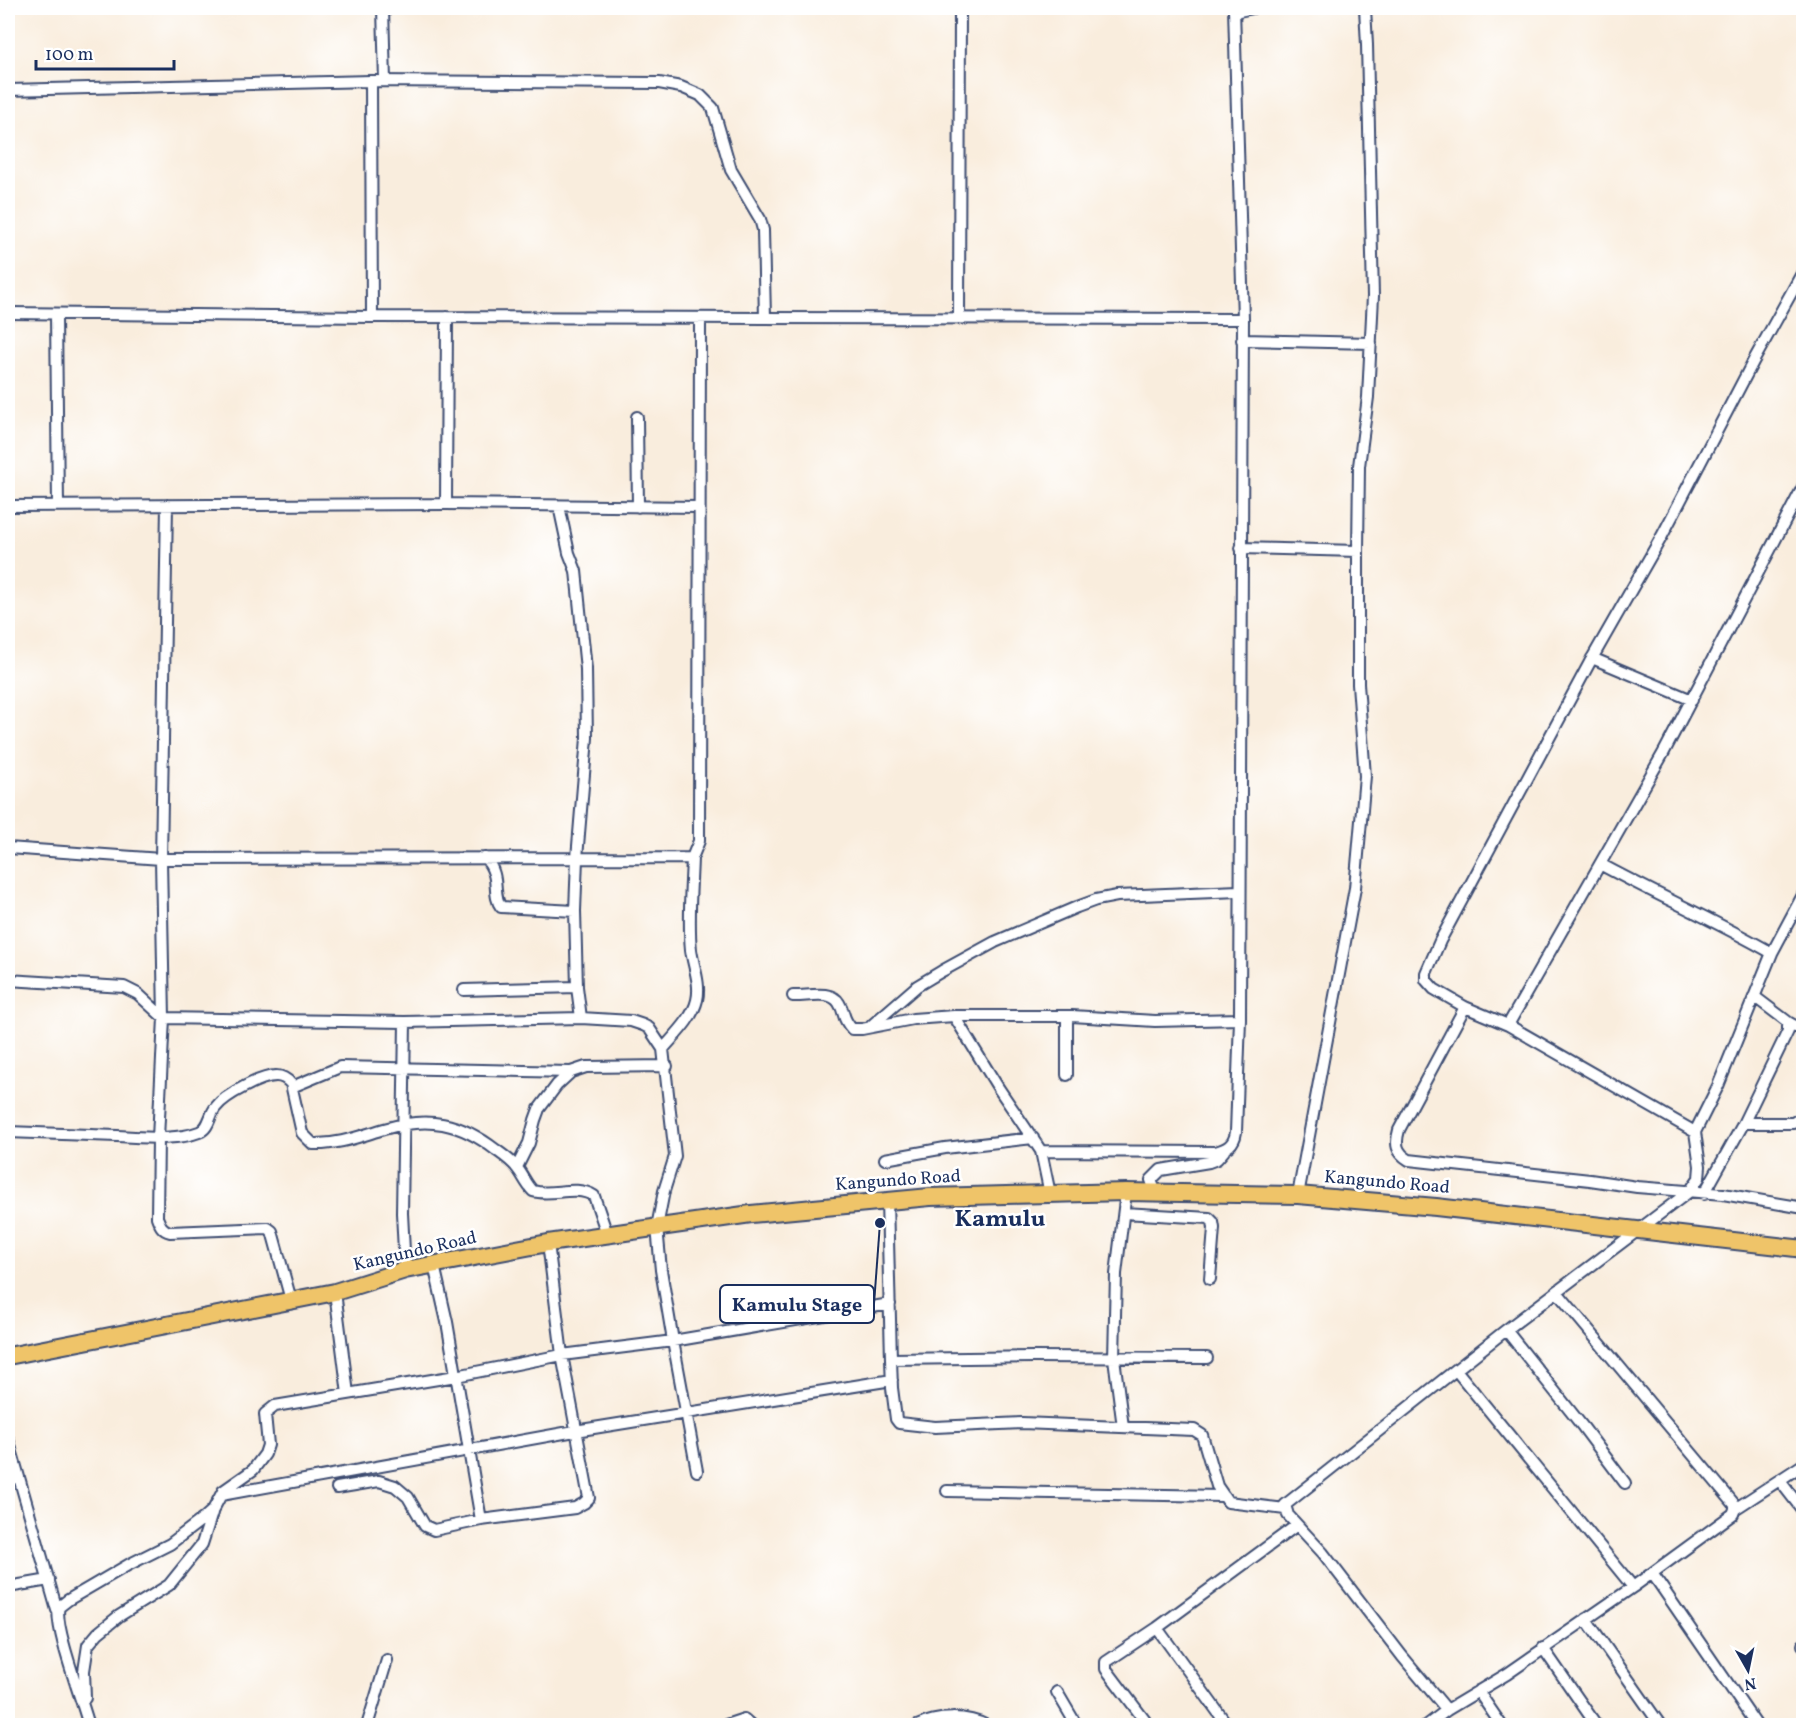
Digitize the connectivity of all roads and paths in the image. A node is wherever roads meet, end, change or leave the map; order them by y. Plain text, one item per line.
1 (383, 8) edge
2 (960, 8) edge
3 (1253, 8) edge
4 (1365, 8) edge
5 (1234, 10) edge
6 (371, 81) junction
7 (385, 81) junction
8 (8, 90) edge
9 (1803, 270) edge
10 (8, 313) edge
11 (56, 314) junction
12 (372, 317) junction
13 (447, 317) junction
14 (700, 318) junction
15 (765, 318) junction
16 (958, 318) junction
17 (1243, 319) junction
18 (1242, 340) junction
19 (1371, 343) junction
20 (637, 417) dead end
21 (1803, 485) edge
22 (446, 504) junction
23 (167, 505) junction
24 (8, 506) edge
25 (58, 506) junction
26 (560, 506) junction
27 (638, 507) junction
28 (699, 507) junction
29 (1241, 548) junction
30 (1358, 551) junction
31 (1592, 658) junction
32 (1692, 700) junction
33 (8, 848) edge
34 (485, 858) junction
35 (577, 858) junction
36 (692, 858) junction
37 (161, 859) junction
38 (1600, 864) junction
39 (1239, 891) junction
40 (1803, 893) edge
41 (575, 911) junction
42 (1792, 916) junction
43 (1803, 921) edge
44 (1772, 953) junction
45 (8, 980) edge
46 (577, 987) junction
47 (464, 990) dead end
48 (793, 996) dead end
49 (1755, 997) junction
50 (1465, 1007) junction
51 (954, 1016) junction
52 (1067, 1016) junction
53 (164, 1018) junction
54 (581, 1018) junction
55 (1240, 1019) junction
56 (405, 1022) junction
57 (1788, 1022) junction
58 (1508, 1025) junction
59 (871, 1027) junction
60 (1803, 1031) edge
61 (663, 1049) junction
62 (667, 1066) junction
63 (404, 1068) junction
64 (571, 1072) junction
65 (1067, 1075) dead end
66 (292, 1087) junction
67 (1803, 1116) edge
68 (404, 1123) junction
69 (1744, 1123) junction
70 (8, 1132) edge
71 (1695, 1132) junction
72 (158, 1138) junction
73 (1033, 1138) junction
74 (1225, 1150) junction
75 (1041, 1151) junction
76 (885, 1159) dead end
77 (517, 1167) junction
78 (1690, 1191) junction
79 (1126, 1192) junction
80 (1156, 1193) junction
81 (1050, 1194) junction
82 (1704, 1194) junction
83 (1298, 1195) junction
84 (887, 1200) junction
85 (1803, 1208) edge
86 (1124, 1214) junction
87 (657, 1227) junction
88 (1639, 1230) junction
89 (607, 1234) junction
90 (549, 1243) junction
91 (1803, 1249) edge
92 (434, 1265) junction
93 (405, 1270) junction
94 (1210, 1279) dead end
95 (334, 1292) junction
96 (1557, 1292) junction
97 (291, 1300) junction
98 (890, 1304) junction
99 (1506, 1330) junction
100 (672, 1341) junction
101 (562, 1355) junction
102 (8, 1356) edge
103 (1114, 1358) junction
104 (1207, 1358) dead end
105 (891, 1359) junction
106 (1455, 1371) junction
107 (456, 1376) junction
108 (892, 1380) junction
109 (348, 1394) junction
110 (685, 1413) junction
111 (1123, 1427) junction
112 (575, 1431) junction
113 (8, 1438) edge
114 (468, 1451) junction
115 (1803, 1464) edge
116 (378, 1467) junction
117 (697, 1471) dead end
118 (18, 1476) junction
119 (8, 1481) edge
120 (1780, 1481) junction
121 (386, 1482) junction
122 (1624, 1483) dead end
123 (337, 1488) dead end
124 (947, 1491) dead end
125 (219, 1495) junction
126 (1222, 1496) junction
127 (1285, 1509) junction
128 (1735, 1509) junction
129 (213, 1510) junction
130 (1803, 1512) edge
131 (481, 1520) junction
132 (1297, 1525) junction
133 (1652, 1573) junction
134 (49, 1580) junction
135 (8, 1587) edge
136 (1633, 1587) junction
137 (57, 1610) junction
138 (1586, 1618) junction
139 (1157, 1628) junction
140 (1543, 1648) junction
141 (387, 1660) dead end
142 (1479, 1691) junction
143 (1057, 1692) dead end
144 (84, 1705) junction
145 (1447, 1710) junction
146 (89, 1725) edge
147 (367, 1725) edge
148 (723, 1725) edge
149 (752, 1725) edge
150 (916, 1725) edge
151 (987, 1725) edge
152 (1077, 1725) edge
153 (1149, 1725) edge
154 (1228, 1725) edge
155 (1426, 1725) edge
156 (1502, 1725) edge
157 (1597, 1725) edge
158 (1660, 1725) edge
159 (1757, 1725) edge

1 - 7 street
2 - 16 street
3 - 5 street
4 - 19 street
5 - 17 street
6 - 7 street
6 - 8 street
6 - 12 street
7 - 15 street
9 - 31 street
10 - 11 street
11 - 12 street
11 - 25 street
12 - 13 street
13 - 14 street
13 - 22 street
14 - 15 street
14 - 28 street
15 - 16 street
16 - 17 street
17 - 18 street
18 - 19 street
18 - 29 street
19 - 30 street
20 - 27 street
21 - 32 street
22 - 23 street
22 - 26 street
23 - 25 street
23 - 37 street
24 - 25 street
26 - 27 street
26 - 35 street
27 - 28 street
28 - 36 street
29 - 30 street
29 - 39 street
30 - 83 street
31 - 32 street
31 - 50 street
32 - 38 street
33 - 37 street
34 - 35 street
34 - 37 street
34 - 41 street
35 - 36 street
35 - 41 street
36 - 61 street
37 - 53 street
38 - 44 street
38 - 58 street
39 - 55 street
39 - 59 street
40 - 42 street
41 - 46 street
42 - 43 street
42 - 44 street
44 - 49 street
45 - 53 street
46 - 47 street
46 - 54 street
48 - 59 street
49 - 57 street
49 - 71 street
50 - 58 street
50 - 78 street
51 - 52 street
51 - 59 street
51 - 73 street
52 - 55 street
52 - 65 street
53 - 56 street
53 - 72 street
54 - 56 street
54 - 61 street
55 - 74 street
56 - 63 street
57 - 60 street
57 - 69 street
58 - 71 street
61 - 62 street
62 - 64 street
62 - 87 street
63 - 64 street
63 - 66 street
63 - 68 street
64 - 77 street
66 - 68 street
66 - 72 street
67 - 69 street
68 - 77 street
68 - 93 street
69 - 82 street
70 - 72 street
71 - 78 street
72 - 97 street
73 - 75 street
73 - 76 street
74 - 75 street
74 - 80 street
75 - 81 street
77 - 89 street
78 - 82 street
78 - 88 street
79 - 80 highway, Kangundo Road
79 - 81 highway, Kangundo Road
79 - 86 street
80 - 83 highway, Kangundo Road
81 - 84 highway, Kangundo Road
82 - 85 street
83 - 88 highway, Kangundo Road
84 - 87 highway, Kangundo Road
84 - 98 street
86 - 94 street
86 - 103 street
87 - 89 highway, Kangundo Road
87 - 100 street
88 - 91 highway, Kangundo Road
88 - 96 street
89 - 90 highway, Kangundo Road
90 - 92 highway, Kangundo Road
90 - 101 street
92 - 93 highway, Kangundo Road
92 - 107 street
93 - 95 highway, Kangundo Road
95 - 97 highway, Kangundo Road
95 - 109 street
96 - 99 street
96 - 128 street
97 - 102 highway, Kangundo Road
98 - 100 street
98 - 105 street
99 - 106 street
99 - 122 street
100 - 101 street
100 - 110 street
101 - 107 street
101 - 112 street
103 - 104 street
103 - 105 street
103 - 111 street
105 - 108 street
106 - 127 street
106 - 136 street
107 - 109 street
107 - 114 street
108 - 110 street
108 - 111 street
109 - 125 street
110 - 112 street
110 - 117 street
111 - 126 street
112 - 114 street
112 - 131 street
113 - 118 street
114 - 116 street
114 - 131 street
115 - 120 street
116 - 121 street
116 - 125 street
118 - 119 street
118 - 134 street
120 - 128 street
120 - 130 street
121 - 123 street
121 - 131 street
124 - 126 street
125 - 129 street
126 - 127 street
127 - 132 street
128 - 133 street
129 - 137 street
129 - 144 street
132 - 139 street
132 - 145 street
133 - 136 street
133 - 159 street
134 - 135 street
134 - 137 street
136 - 138 street
137 - 144 street
138 - 140 street
138 - 158 street
139 - 153 street
139 - 154 street
140 - 142 street
140 - 157 street
141 - 147 street
142 - 145 street
142 - 156 street
143 - 152 street
144 - 146 street
145 - 155 street
148 - 149 street
150 - 151 street

